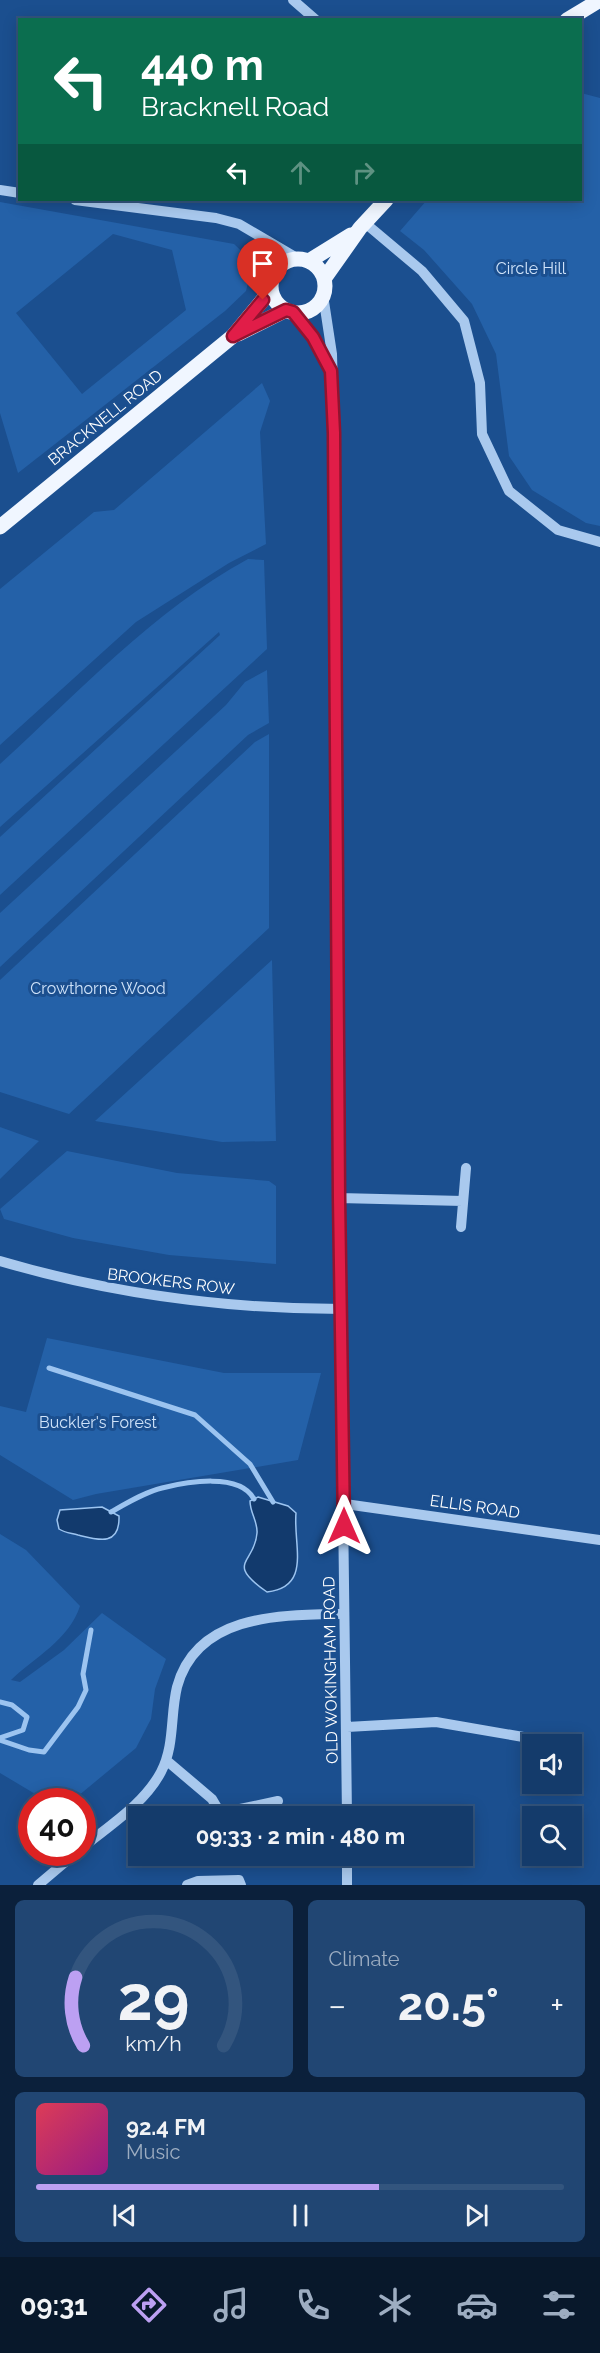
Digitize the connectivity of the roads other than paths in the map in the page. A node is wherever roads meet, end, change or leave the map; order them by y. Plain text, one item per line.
1 (293, 0) edge
2 (600, 0) edge
3 (314, 18) edge
4 (570, 18) edge
5 (0, 190) edge
6 (18, 193) edge
7 (83, 201) edge
8 (385, 201) edge
9 (363, 225) junction
10 (259, 236) junction
11 (303, 260) junction
12 (275, 271) junction
13 (324, 279) junction
14 (271, 290) junction
15 (323, 295) junction
16 (290, 311) junction
17 (233, 336) junction
18 (331, 371) junction
19 (0, 527) edge
20 (600, 542) edge
21 (466, 1168) dead end
22 (339, 1198) junction
23 (463, 1201) junction
24 (460, 1227) dead end
25 (0, 1261) edge
26 (342, 1309) junction
27 (345, 1504) junction
28 (600, 1540) edge
29 (343, 1614) junction
30 (347, 1727) junction
31 (522, 1737) edge
32 (166, 1760) junction
33 (278, 1800) dead end
34 (216, 1806) edge
35 (255, 1806) edge
36 (347, 1806) edge
37 (96, 1836) edge
38 (61, 1866) edge
39 (347, 1866) edge
40 (39, 1885) edge
41 (187, 1885) edge
42 (241, 1885) edge
43 (347, 1885) edge

1 - 3 street
2 - 4 main road
5 - 6 street
7 - 10 street
8 - 9 main road
9 - 11 main road
9 - 13 main road
9 - 20 street
10 - 11 street
10 - 12 street
11 - 12 main road
11 - 13 main road
12 - 14 main road
13 - 15 main road
14 - 16 main road
14 - 17 main road, BRACKNELL ROAD
15 - 16 main road
15 - 18 street, OLD WOKINGHAM ROAD
16 - 17 main road, BRACKNELL ROAD
16 - 18 street, OLD WOKINGHAM ROAD
17 - 19 main road, BRACKNELL ROAD
18 - 22 street, OLD WOKINGHAM ROAD
21 - 23 street
22 - 23 street
22 - 26 street, OLD WOKINGHAM ROAD
23 - 24 street
25 - 26 street, BROOKERS ROW
26 - 27 street, OLD WOKINGHAM ROAD
27 - 28 street, ELLIS ROAD
27 - 29 street, OLD WOKINGHAM ROAD
29 - 30 street, OLD WOKINGHAM ROAD
29 - 32 street
30 - 31 street
30 - 36 street, OLD WOKINGHAM ROAD
32 - 34 street
32 - 37 street
33 - 35 street
38 - 40 street
39 - 43 street
41 - 42 street

